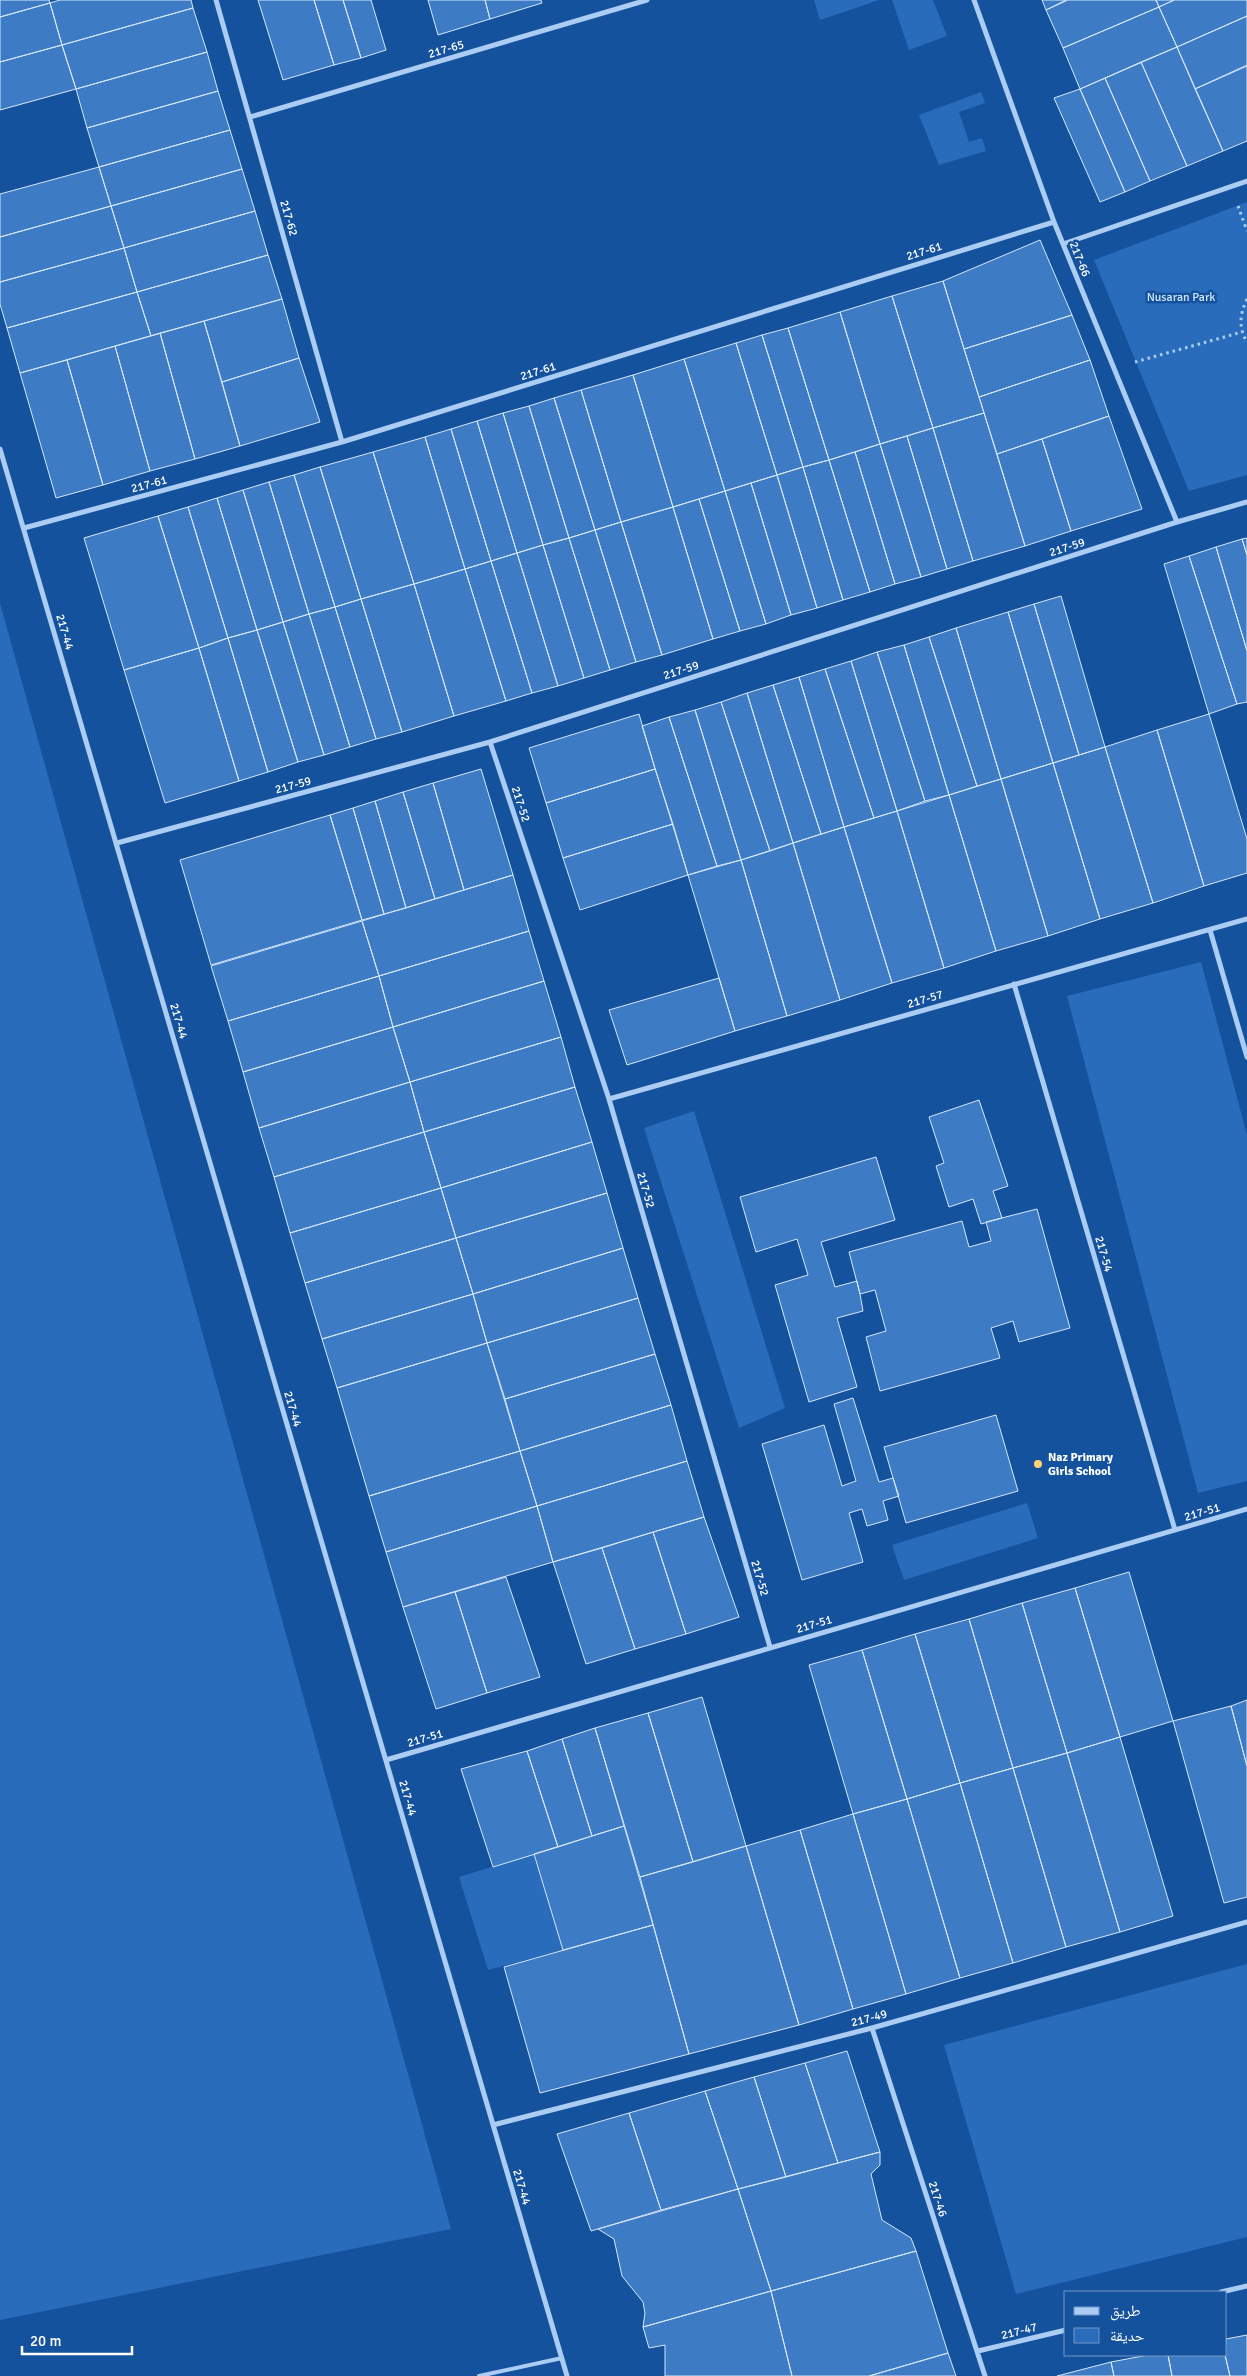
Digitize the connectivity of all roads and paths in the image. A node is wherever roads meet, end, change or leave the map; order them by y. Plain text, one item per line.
1 (216, 0) edge
2 (647, 0) edge
3 (974, 0) edge
4 (250, 117) junction
5 (1247, 181) edge
6 (1054, 222) junction
7 (1063, 244) junction
8 (1247, 299) edge
9 (1242, 332) junction
10 (1247, 342) edge
11 (1113, 368) junction
12 (342, 442) junction
13 (0, 449) edge
14 (1247, 502) edge
15 (1177, 522) junction
16 (24, 528) junction
17 (490, 742) junction
18 (117, 843) junction
19 (1247, 919) edge
20 (1210, 930) junction
21 (1014, 984) junction
22 (1247, 1057) edge
23 (609, 1099) junction
24 (1247, 1509) edge
25 (1175, 1530) junction
26 (770, 1647) junction
27 (386, 1760) junction
28 (1247, 1922) edge
29 (872, 2028) junction
30 (493, 2125) junction
31 (1247, 2286) edge
32 (1225, 2291) edge
33 (1064, 2330) edge
34 (978, 2351) junction
35 (562, 2358) junction
36 (479, 2376) edge
37 (567, 2376) edge
38 (985, 2376) edge

1 - 4 street, 217-62
2 - 4 street, 217-65
3 - 6 street, 217-66
4 - 12 street, 217-62
5 - 7 street
6 - 7 street, 217-66
6 - 12 street, 217-61
7 - 11 street, 217-66
8 - 9 path
9 - 10 path
9 - 11 path
11 - 15 street, 217-66
12 - 16 street, 217-61
13 - 16 street, 217-44
14 - 15 street, 217-59
15 - 17 street, 217-59
16 - 18 street, 217-44
17 - 18 street, 217-59
17 - 23 street, 217-52
18 - 27 street, 217-44
19 - 20 street, 217-57
20 - 21 street, 217-57
20 - 22 street
21 - 23 street, 217-57
21 - 25 street, 217-54
23 - 26 street, 217-52
24 - 25 street, 217-51
25 - 26 street, 217-51
26 - 27 street, 217-51
27 - 30 street, 217-44
28 - 29 street, 217-49
29 - 30 street, 217-49
29 - 34 street, 217-46
30 - 35 street, 217-44
31 - 32 street
33 - 34 street, 217-47
34 - 38 street, 217-46
35 - 36 lane
35 - 37 street, 217-44

